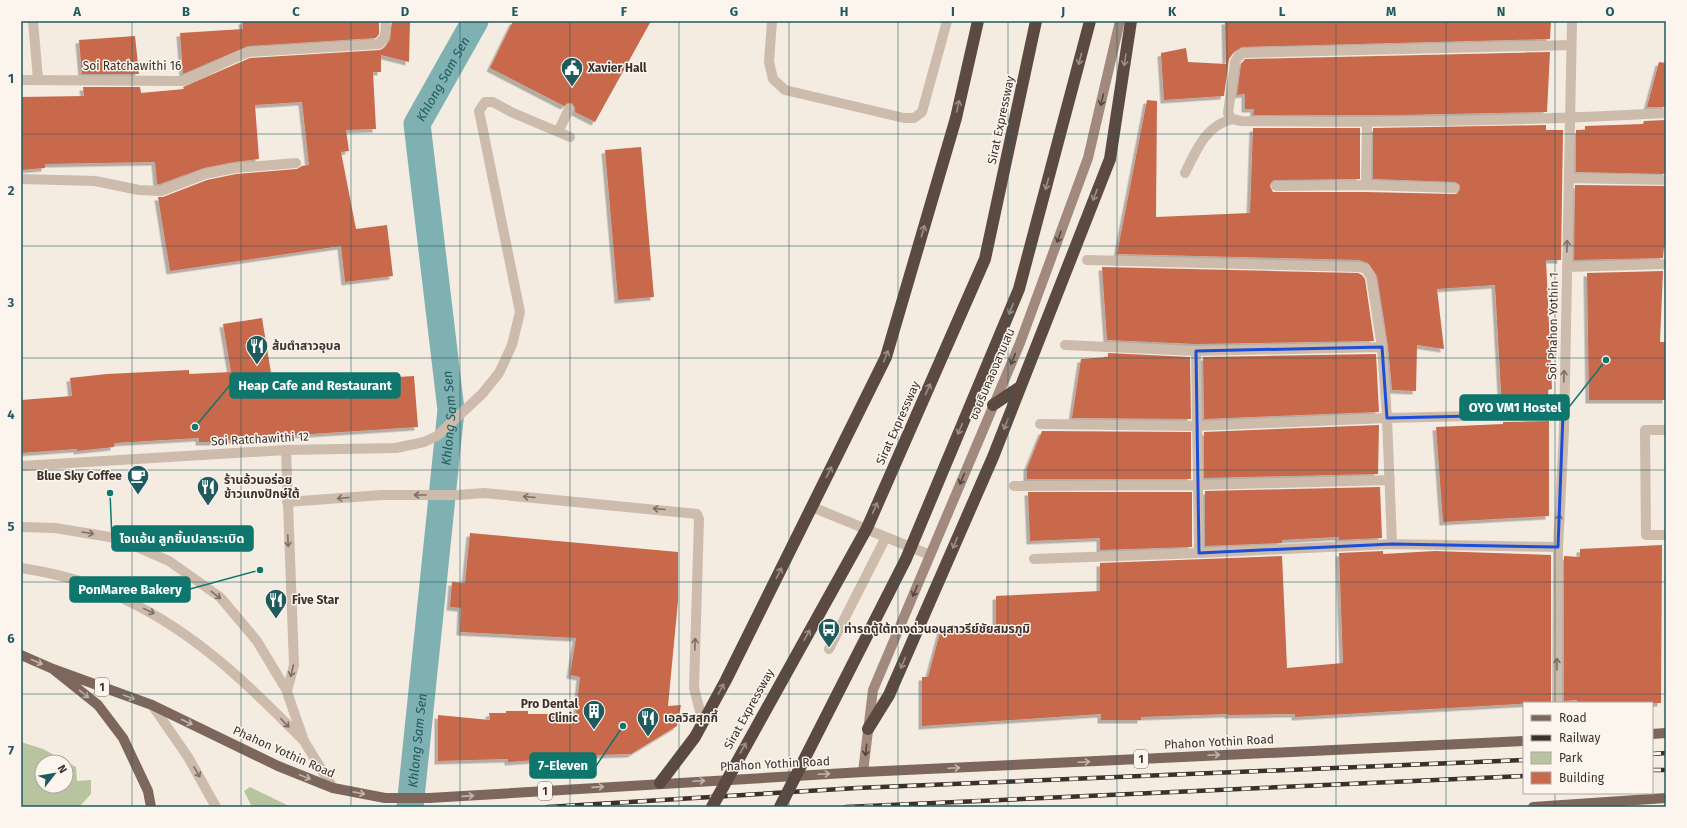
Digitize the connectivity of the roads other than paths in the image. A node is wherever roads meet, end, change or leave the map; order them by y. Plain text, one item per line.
1 (33, 21) edge
2 (386, 21) edge
3 (772, 21) edge
4 (946, 21) edge
5 (978, 21) edge
6 (1036, 21) edge
7 (1090, 21) edge
8 (1120, 21) edge
9 (1131, 21) edge
10 (1572, 21) edge
11 (1571, 45) junction
12 (38, 79) junction
13 (21, 80) edge
14 (569, 108) dead end
15 (1666, 113) edge
16 (1232, 119) junction
17 (1570, 119) junction
18 (1367, 123) junction
19 (558, 132) junction
20 (570, 137) dead end
21 (296, 163) dead end
22 (1185, 173) dead end
23 (1569, 178) junction
24 (21, 179) edge
25 (1666, 180) edge
26 (1366, 185) junction
27 (1276, 186) dead end
28 (1454, 188) dead end
29 (1087, 260) dead end
30 (1666, 264) edge
31 (1567, 267) junction
32 (1065, 345) dead end
33 (1382, 347) junction
34 (1196, 351) junction
35 (1020, 387) junction
36 (993, 405) junction
37 (1563, 414) junction
38 (1387, 418) junction
39 (1040, 424) dead end
40 (1197, 426) junction
41 (1666, 430) edge
42 (286, 450) junction
43 (21, 466) edge
44 (1390, 480) junction
45 (1199, 485) junction
46 (1014, 486) dead end
47 (287, 502) junction
48 (812, 507) junction
49 (21, 527) edge
50 (49, 528) junction
51 (21, 534) edge
52 (1666, 535) edge
53 (886, 537) junction
54 (1392, 544) junction
55 (1558, 547) junction
56 (1199, 553) junction
57 (930, 555) junction
58 (1034, 559) dead end
59 (21, 568) edge
60 (829, 649) dead end
61 (21, 655) edge
62 (53, 669) junction
63 (287, 691) junction
64 (1557, 702) edge
65 (152, 705) junction
66 (703, 724) junction
67 (868, 729) junction
68 (1666, 733) edge
69 (1653, 734) edge
70 (304, 741) junction
71 (1523, 741) edge
72 (863, 772) junction
73 (660, 783) junction
74 (333, 788) junction
75 (1666, 798) edge
76 (151, 807) edge
77 (216, 807) edge
78 (712, 807) edge
79 (780, 807) edge
80 (1533, 807) edge
81 (1548, 807) edge

1 - 12 street
2 - 12 street, Soi Ratchawithi 16
3 - 4 street
48 -> 5 highway
78 -> 6 highway, Sirat Expressway, bridge
7 -> 79 highway, bridge
8 -> 36 street, ซอยริมคลองสามเสน
9 -> 35 highway
10 - 11 street, Soi Phahon Yothin 1
11 - 16 street
11 - 17 street, Soi Phahon Yothin 1
12 - 13 street, Soi Ratchawithi 16
14 - 19 street
15 - 17 street
16 - 18 street
16 - 22 street
17 - 18 street
17 - 23 street, Soi Phahon Yothin 1
18 - 26 street
19 - 20 street
19 - 42 street, Soi Ratchawithi 12
21 - 24 street
23 - 25 street
31 -> 23 street, Soi Phahon Yothin 1
26 - 27 street
26 - 28 street
29 - 33 street
30 - 31 street
37 -> 31 street, Soi Phahon Yothin 1
32 - 34 street
33 - 34 street
33 - 38 street
34 - 40 street
35 - 36 highway
35 -> 67 highway
36 -> 57 street, ซอยริมคลองสามเสน
37 - 38 street
55 -> 37 street, Soi Phahon Yothin 1
38 - 40 street
38 - 44 street
39 - 40 street
40 - 45 street
41 - 52 street
42 - 43 street, Soi Ratchawithi 12
42 - 47 street
44 - 45 street
44 - 54 street
45 - 46 street
45 - 56 street
47 -> 63 street
66 -> 47 street
48 - 53 street
66 -> 48 highway
49 - 50 street
50 - 51 street
50 -> 63 street
53 - 57 street
53 - 60 street
54 - 55 street
54 - 56 street
64 -> 55 street, Soi Phahon Yothin 1
56 - 58 street
57 -> 67 street, ซอยริมคลองสามเสน
59 -> 70 street
61 -> 62 main road
62 -> 65 main road, Phahon Yothin Road / 1
62 -> 76 main road
63 - 70 street
65 -> 74 main road, Phahon Yothin Road / 1
65 -> 77 street
66 - 73 highway
67 -> 72 street, ซอยริมคลองสามเสน
68 - 69 main road
70 - 74 street
72 -> 71 main road, Phahon Yothin Road / 1
73 -> 72 main road, Phahon Yothin Road / 1
74 -> 73 main road, Phahon Yothin Road / 1
75 - 81 main road
80 - 81 main road

